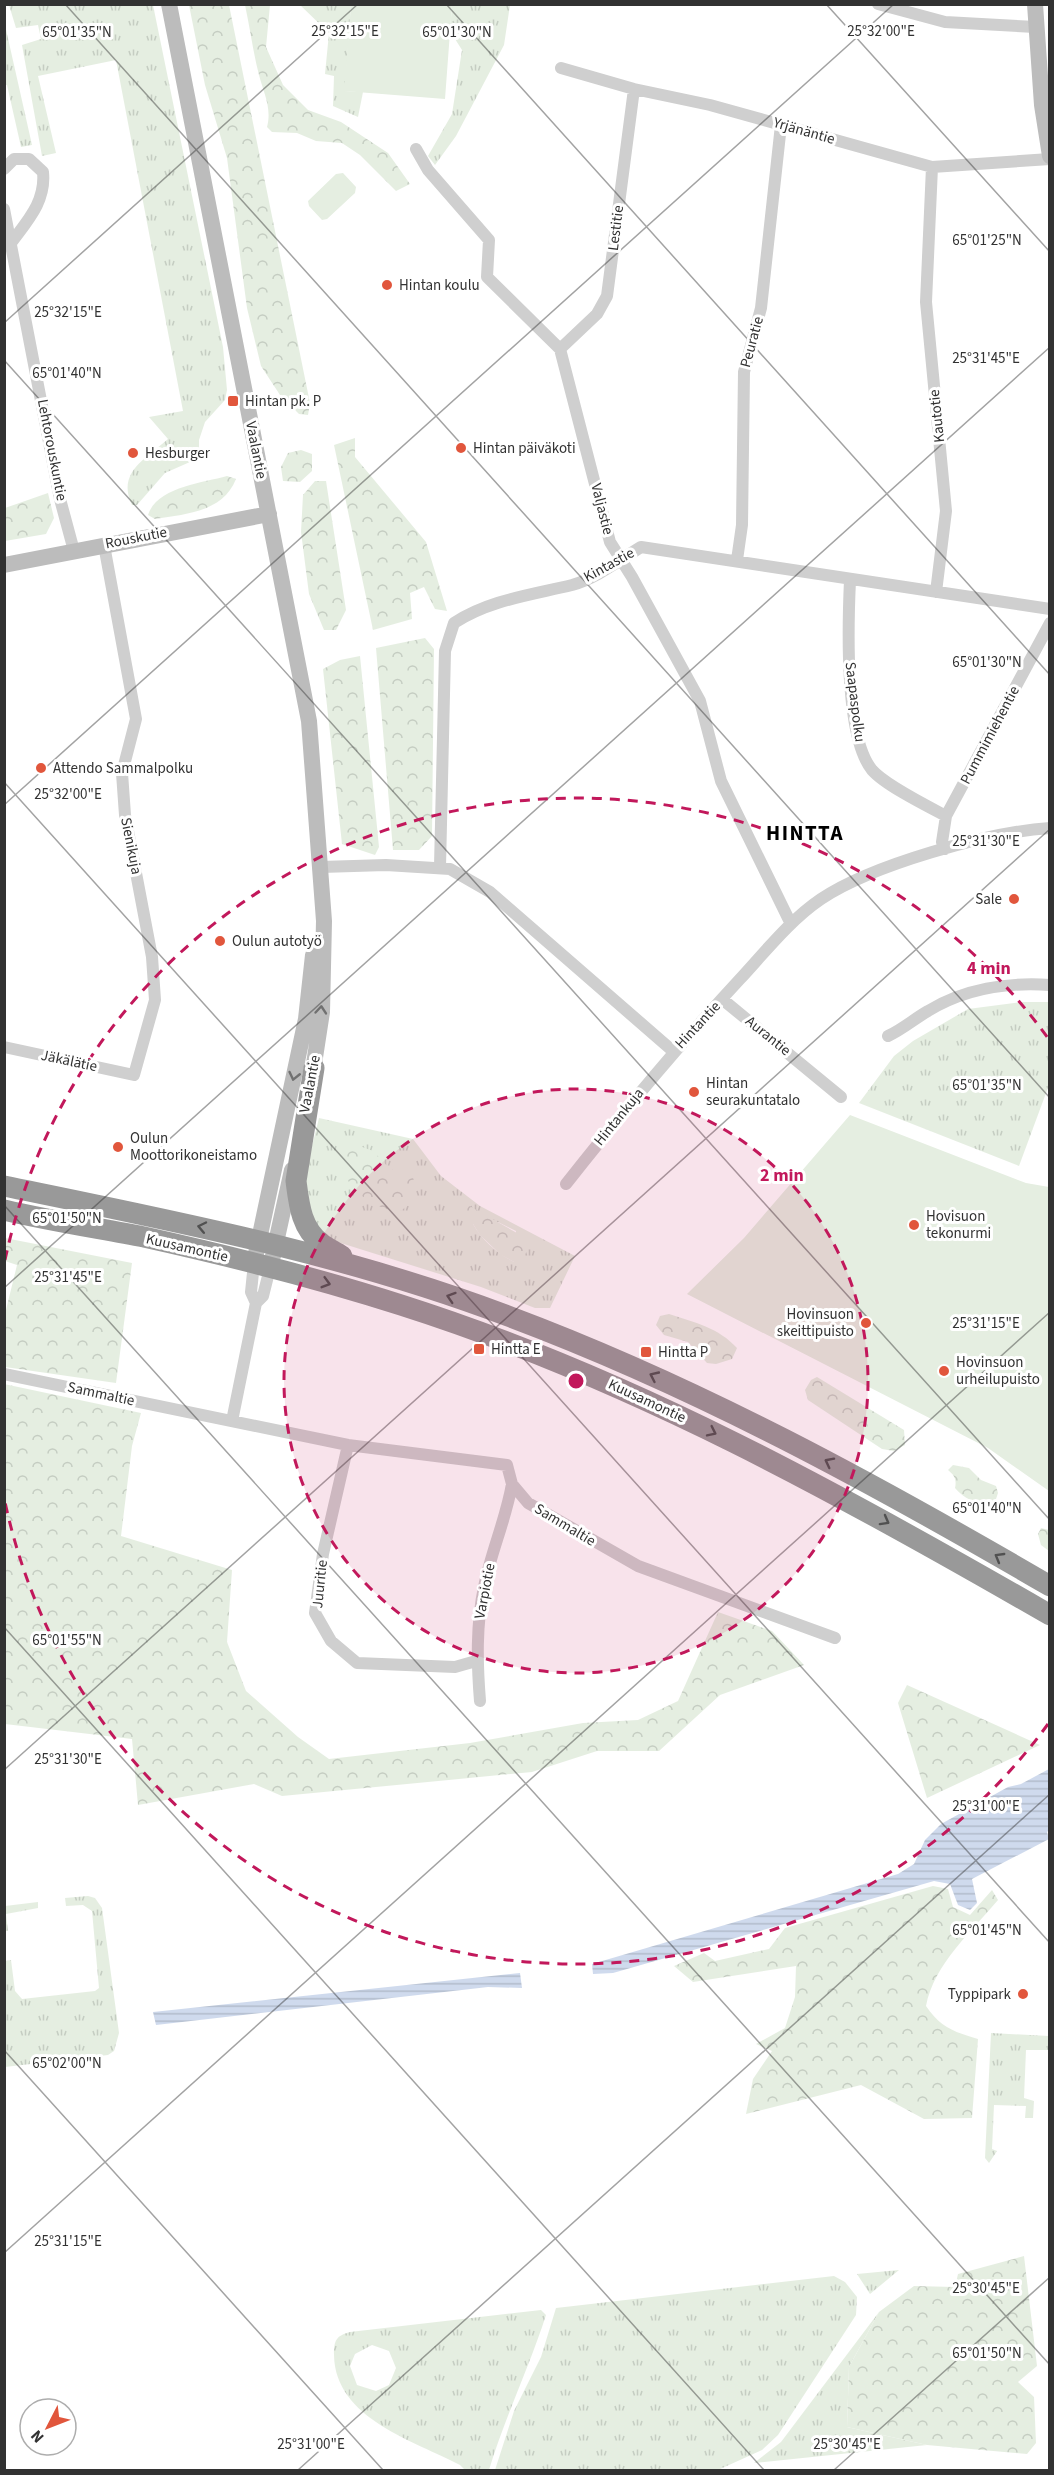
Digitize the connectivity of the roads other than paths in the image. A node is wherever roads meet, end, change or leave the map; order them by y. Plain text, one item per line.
1 (169, 4) edge
2 (878, 4) edge
3 (1035, 4) edge
4 (1035, 27) junction
5 (561, 68) dead end
6 (634, 89) junction
7 (1046, 105) edge
8 (781, 125) junction
9 (416, 149) dead end
10 (1050, 158) edge
11 (932, 168) junction
12 (4, 169) edge
13 (4, 209) edge
14 (11, 243) junction
15 (560, 349) junction
16 (269, 514) junction
17 (104, 545) junction
18 (74, 551) junction
19 (620, 560) junction
20 (737, 560) junction
21 (4, 565) edge
22 (850, 580) junction
23 (936, 591) junction
24 (1050, 609) edge
25 (1050, 623) edge
26 (946, 816) junction
27 (1050, 828) edge
28 (945, 849) junction
29 (321, 867) junction
30 (440, 867) junction
31 (322, 898) junction
32 (791, 924) junction
33 (1050, 985) edge
34 (722, 999) junction
35 (888, 1036) dead end
36 (4, 1047) edge
37 (674, 1052) junction
38 (314, 1068) junction
39 (134, 1075) joint
40 (841, 1097) dead end
41 (566, 1184) dead end
42 (4, 1186) edge
43 (4, 1210) edge
44 (267, 1241) junction
45 (262, 1265) junction
46 (354, 1266) junction
47 (4, 1374) edge
48 (232, 1421) junction
49 (348, 1445) junction
50 (512, 1484) junction
51 (1050, 1587) edge
52 (1050, 1615) edge
53 (835, 1638) dead end
54 (476, 1661) junction
55 (480, 1701) dead end

1 - 16 street, Vaalantie
2 - 4 street
3 - 4 street
4 - 7 street
5 - 6 street, Yrjänäntie
6 - 8 street, Yrjänäntie
6 - 15 street, Lestitie
7 - 10 street
8 - 11 street, Yrjänäntie
8 - 20 street, Peuratie
9 - 15 street
10 - 11 street, Yrjänäntie
11 - 23 street, Kautotie
12 - 14 street
13 - 14 street, Lehtorouskuntie
14 - 18 street, Lehtorouskuntie
15 - 19 street, Valjastie
16 - 17 street, Rouskutie
16 - 29 street, Vaalantie
17 - 18 street, Rouskutie
17 - 39 street, Sienikuja
18 - 21 street, Rouskutie
19 - 20 street, Kintastie
19 - 30 street, Kintastie
19 - 32 street, Valjastie
20 - 22 street, Kintastie
22 - 23 street, Kintastie
22 - 26 street, Saapaspolku
23 - 24 street, Kintastie
25 - 26 street, Pummimiehentie
26 - 28 street, Pummimiehentie
27 - 28 street, Hintantie
28 - 32 street, Hintantie
29 - 30 street, Hintantie
29 - 31 street, Vaalantie
30 - 37 street, Hintantie
38 -> 31 street, Vaalantie
31 -> 44 street, Vaalantie
32 - 34 street, Hintantie
33 - 35 street
34 - 37 street, Hintantie
34 - 40 street, Aurantie
36 - 39 street, Jäkälätie
37 - 41 street, Hintankuja
38 - 44 street, Vaalantie
38 - 46 highway
44 -> 42 highway, Kuusamontie
43 - 45 highway, Kuusamontie
44 - 45 street, Vaalantie
44 - 46 highway, Kuusamontie
45 - 48 street
45 -> 52 highway, Kuusamontie
51 -> 46 highway, Kuusamontie
47 - 48 street, Sammaltie
48 - 49 street, Sammaltie
49 - 50 street, Sammaltie
49 - 54 street, Juuritie
50 - 53 street, Sammaltie
50 - 54 street, Varpiotie
54 - 55 street, Varpiotie

